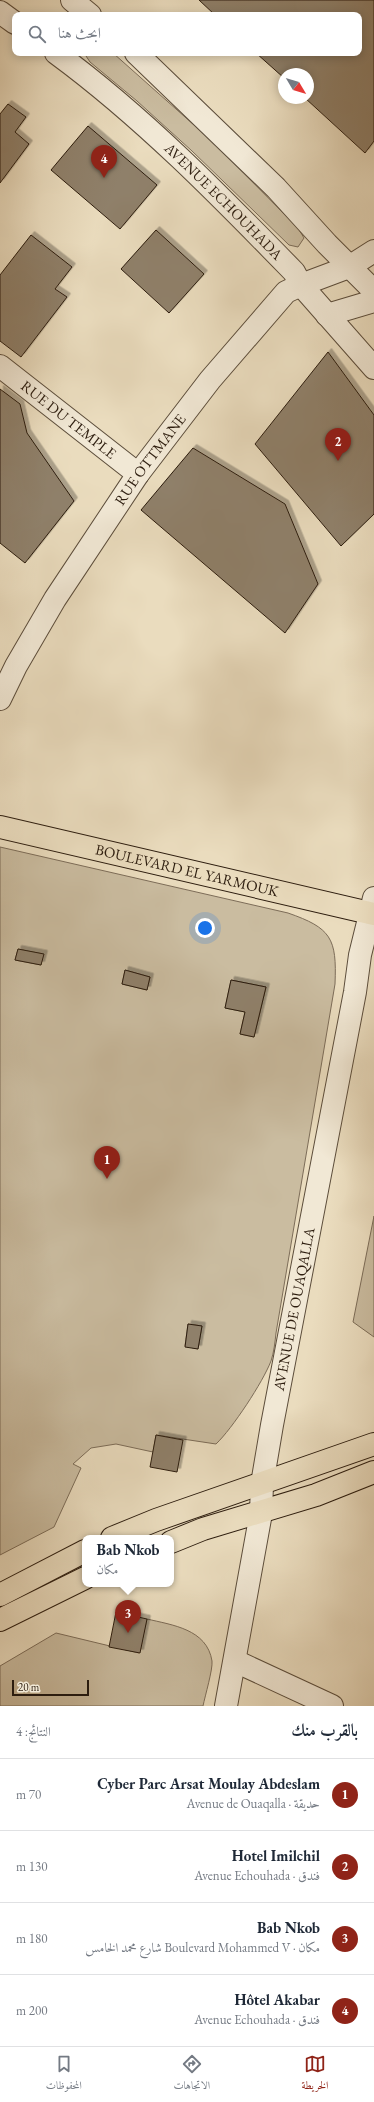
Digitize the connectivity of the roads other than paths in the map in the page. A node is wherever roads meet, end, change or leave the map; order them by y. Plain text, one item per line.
1 (72, 0) edge
2 (0, 12) edge
3 (86, 12) edge
4 (12, 21) edge
5 (60, 56) edge
6 (139, 56) edge
7 (374, 251) edge
8 (349, 266) junction
9 (301, 284) junction
10 (374, 291) edge
11 (374, 301) edge
12 (327, 315) junction
13 (0, 366) edge
14 (374, 368) edge
15 (138, 474) junction
16 (0, 699) edge
17 (0, 827) edge
18 (372, 908) edge
19 (374, 1444) edge
20 (374, 1472) edge
21 (262, 1484) junction
22 (261, 1513) junction
23 (119, 1535) edge
24 (174, 1541) edge
25 (82, 1553) edge
26 (82, 1579) edge
27 (0, 1595) edge
28 (0, 1620) edge
29 (235, 1661) junction
30 (226, 1706) edge
31 (332, 1706) edge

1 - 3 street
2 - 4 street
5 - 9 street, AVENUE ECHOUHADA
6 - 8 street
7 - 8 street, RUE OTTMANE
8 - 9 street, RUE OTTMANE
8 - 10 street
9 - 12 street, AVENUE ECHOUHADA
9 - 15 street, RUE OTTMANE
11 - 12 street
12 - 14 street, AVENUE ECHOUHADA
13 - 15 street, RUE DU TEMPLE
15 - 16 street, RUE OTTMANE
17 - 18 main road, BOULEVARD EL YARMOUK
18 - 21 street, AVENUE DE OUAQALLA
19 - 21 main road
20 - 22 main road
21 - 22 street, AVENUE DE OUAQALLA
21 - 23 main road
22 - 24 main road
22 - 29 street, AVENUE DE OUAQALLA
25 - 27 main road
26 - 28 main road
29 - 30 street, AVENUE DE OUAQALLA
29 - 31 street

